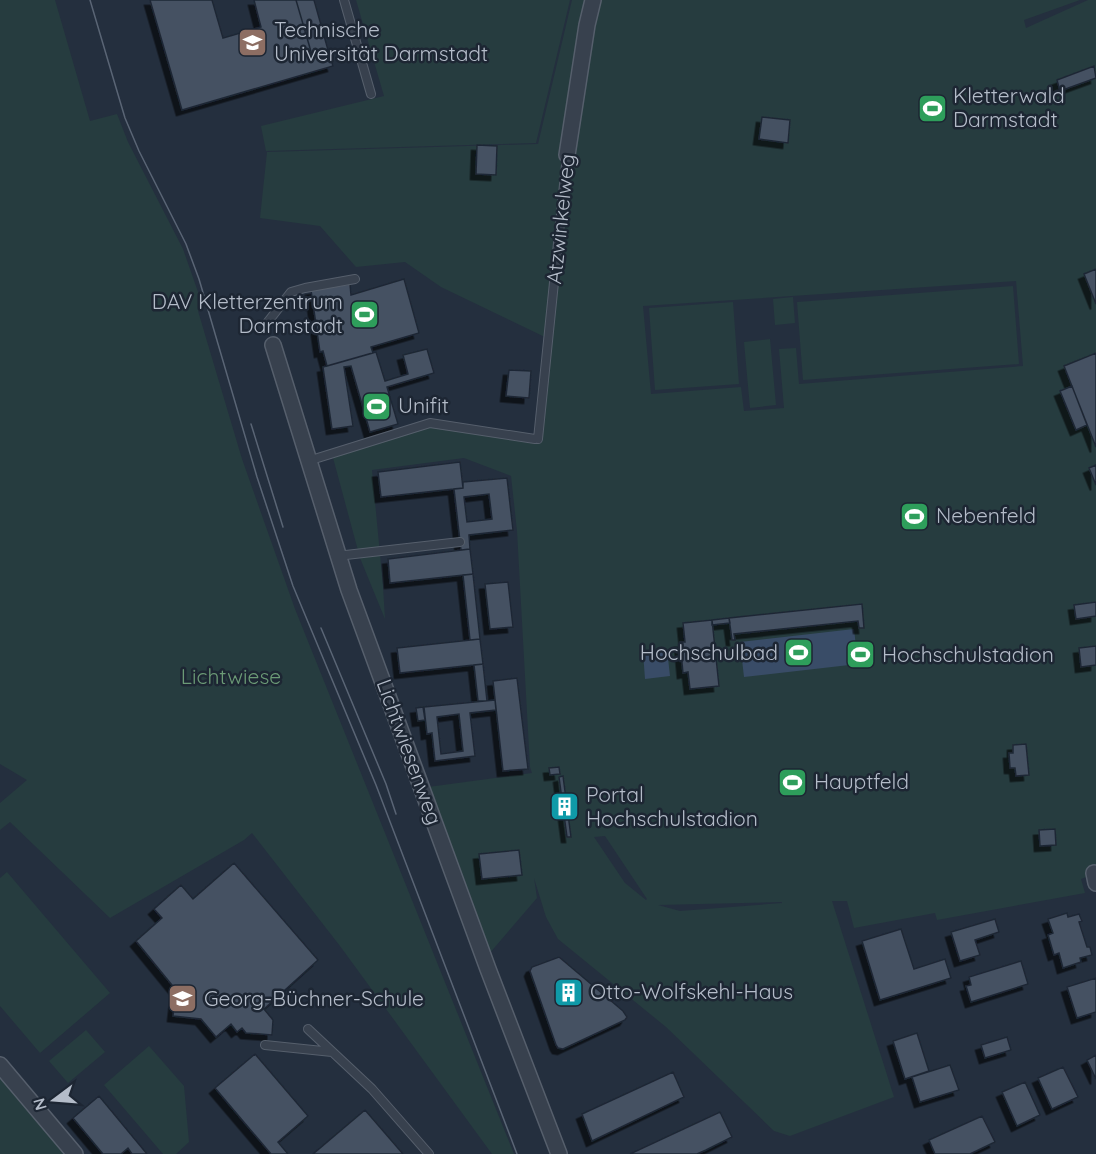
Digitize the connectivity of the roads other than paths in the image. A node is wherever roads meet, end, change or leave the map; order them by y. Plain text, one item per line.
1 (344, 0) edge
2 (593, 0) edge
3 (371, 94) dead end
4 (567, 155) joint
5 (355, 279) dead end
6 (267, 323) dead end
7 (273, 345) dead end
8 (308, 461) junction
9 (460, 542) dead end
10 (337, 556) junction
11 (308, 1029) dead end
12 (265, 1045) dead end
13 (332, 1052) junction
14 (0, 1065) edge
15 (75, 1154) edge
16 (429, 1154) edge
17 (559, 1154) edge

1 - 3 lane
2 - 4 street, Atzwinkelweg
4 - 8 lane, Atzwinkelweg
5 - 6 lane
7 - 8 street, Lichtwiesenweg
8 - 10 street, Lichtwiesenweg
9 - 10 lane
10 - 17 street, Lichtwiesenweg
11 - 13 lane
12 - 13 lane
13 - 16 lane
14 - 15 street

